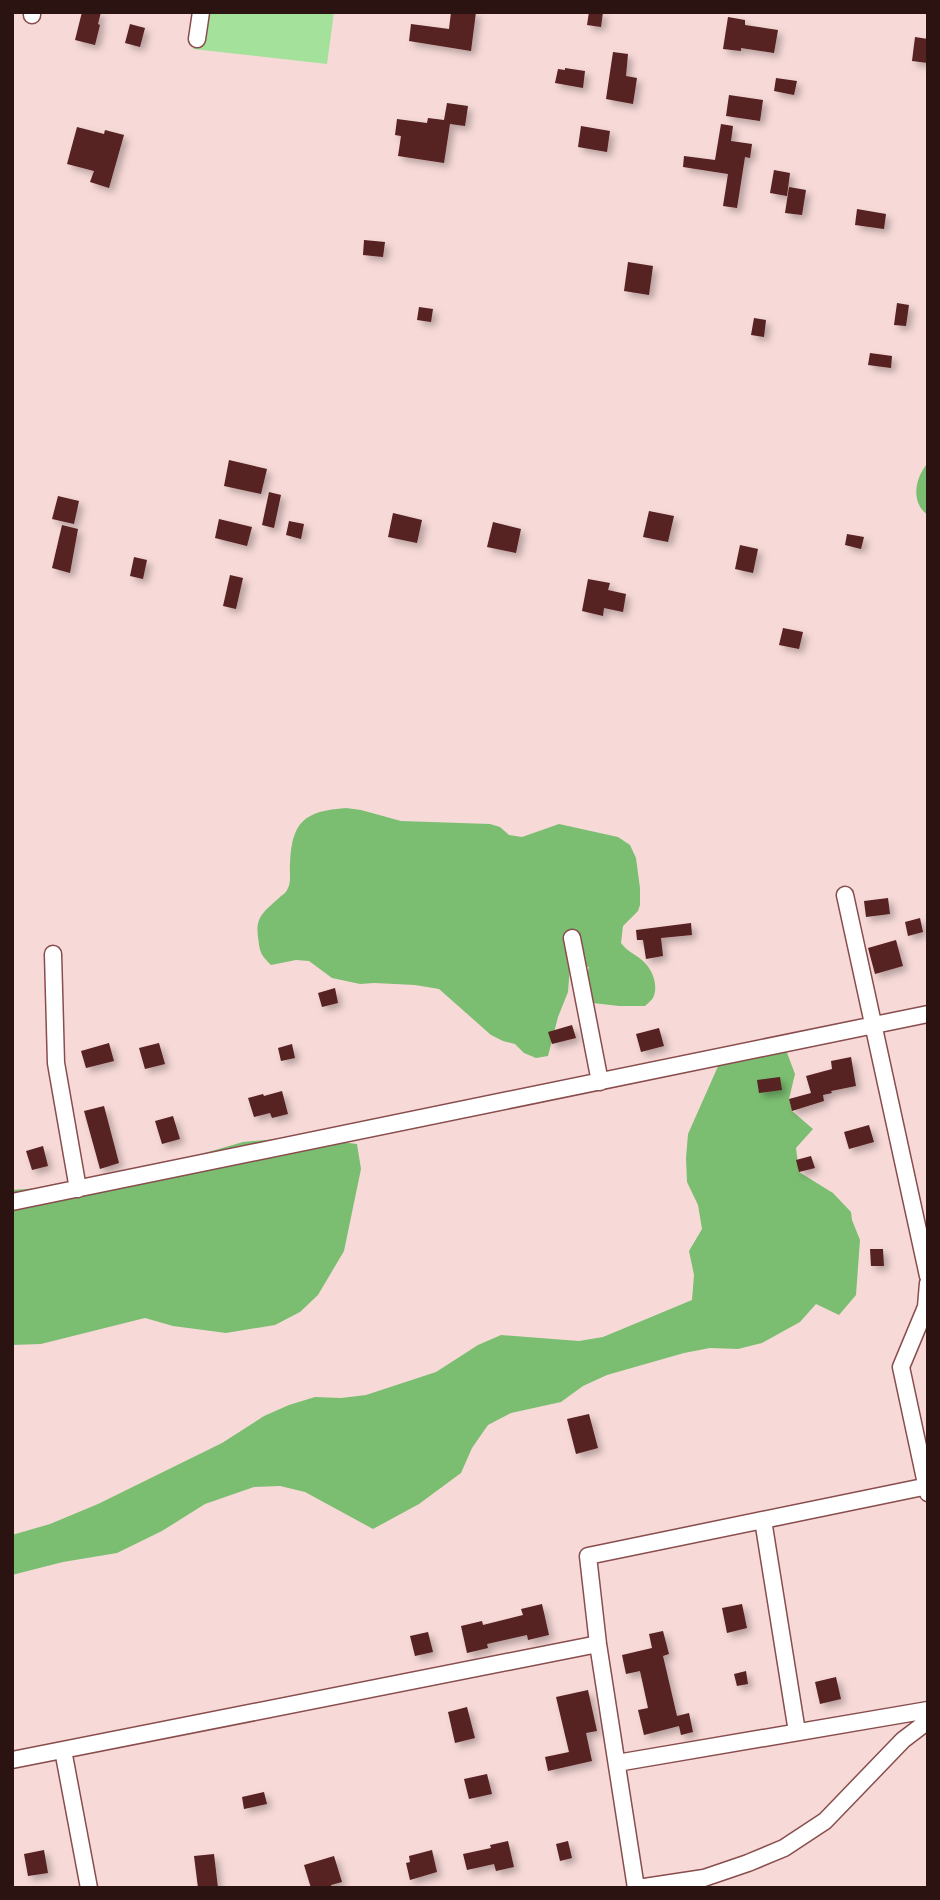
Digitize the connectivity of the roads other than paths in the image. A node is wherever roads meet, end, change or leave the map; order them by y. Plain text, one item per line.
1 (201, 12) edge
2 (197, 39) dead end
3 (845, 895) dead end
4 (572, 938) dead end
5 (53, 954) dead end
6 (928, 1014) edge
7 (873, 1026) junction
8 (600, 1082) junction
9 (78, 1189) junction
10 (12, 1202) edge
11 (928, 1276) edge
12 (928, 1283) edge
13 (927, 1307) edge
14 (927, 1489) edge
15 (764, 1520) junction
16 (598, 1644) junction
17 (928, 1710) edge
18 (928, 1721) edge
19 (797, 1732) junction
20 (63, 1750) junction
21 (12, 1760) edge
22 (617, 1763) junction
23 (89, 1888) edge
24 (637, 1888) edge

1 - 2 street
3 - 7 street
4 - 8 street
5 - 9 street
6 - 7 street
7 - 8 street
7 - 11 street
8 - 9 street
9 - 10 street
12 - 13 street
13 - 14 street
14 - 15 street
15 - 16 street
15 - 19 street
16 - 20 street
16 - 22 street
17 - 19 street
18 - 24 street
19 - 22 street
20 - 21 street
20 - 23 street
22 - 24 street

